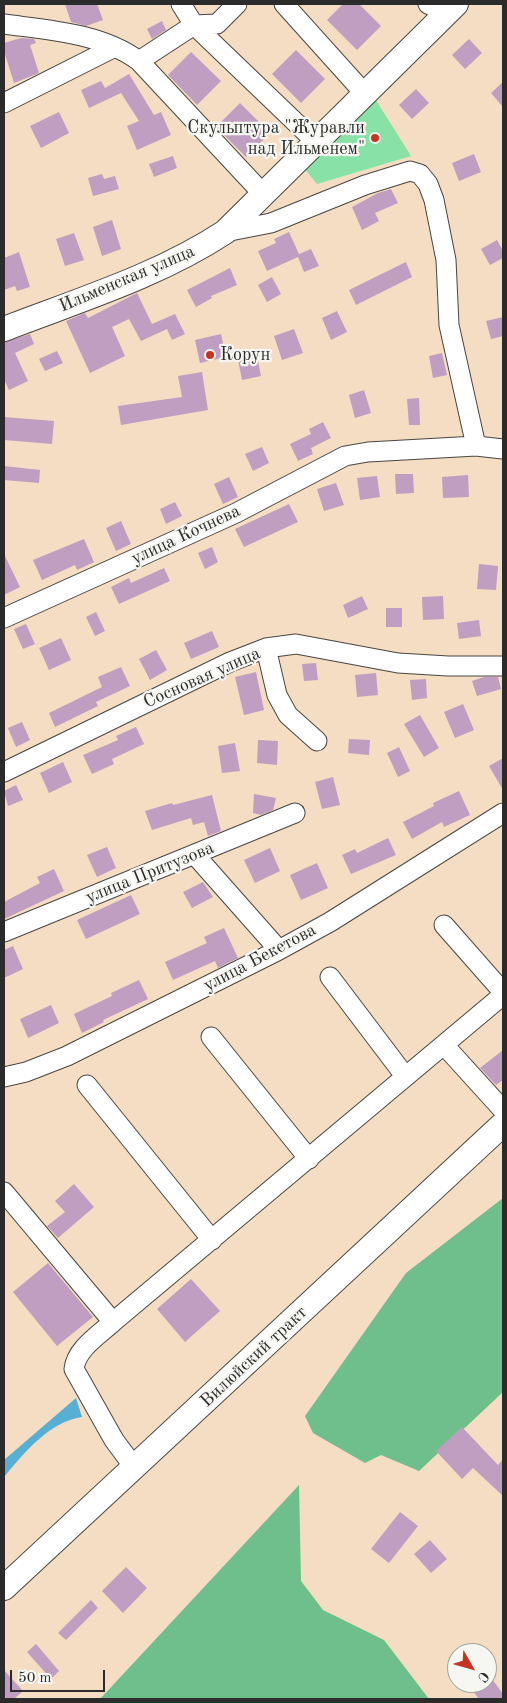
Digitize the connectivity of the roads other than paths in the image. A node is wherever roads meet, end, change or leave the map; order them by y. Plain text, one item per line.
1 (181, 4) edge
2 (237, 4) edge
3 (284, 4) edge
4 (444, 7) edge
5 (4, 24) edge
6 (194, 25) junction
7 (115, 47) junction
8 (139, 61) junction
9 (365, 94) junction
10 (4, 103) edge
11 (316, 142) junction
12 (264, 195) junction
13 (226, 232) junction
14 (4, 329) edge
15 (476, 446) junction
16 (503, 449) edge
17 (4, 618) edge
18 (266, 648) junction
19 (503, 666) edge
20 (317, 741) dead end
21 (4, 772) edge
22 (295, 813) dead end
23 (503, 814) edge
24 (195, 855) junction
25 (444, 925) dead end
26 (4, 932) edge
27 (279, 950) junction
28 (330, 977) dead end
29 (503, 993) edge
30 (211, 1037) dead end
31 (444, 1045) junction
32 (405, 1076) junction
33 (4, 1077) edge
34 (87, 1085) dead end
35 (503, 1110) edge
36 (503, 1124) edge
37 (309, 1159) junction
38 (4, 1192) edge
39 (212, 1240) junction
40 (113, 1322) junction
41 (134, 1467) junction
42 (4, 1588) edge

1 - 6 street
2 - 6 street
3 - 9 street
4 - 9 main road, Ильменская улица
5 - 7 street
6 - 8 street
6 - 11 street
7 - 8 street
7 - 10 street
8 - 12 street
9 - 11 main road, Ильменская улица
11 - 12 main road, Ильменская улица
12 - 13 main road, Ильменская улица
13 - 14 main road, Ильменская улица
13 - 15 street
15 - 16 street, улица Кочнева
15 - 17 street, улица Кочнева
18 - 19 street, Сосновая улица
18 - 20 street
18 - 21 street, Сосновая улица
22 - 24 street, улица Притузова
23 - 27 street, улица Бекетова
24 - 26 street, улица Притузова
24 - 27 street
25 - 29 street
27 - 33 street, улица Бекетова
28 - 32 street
29 - 31 street
30 - 37 street
31 - 32 street
31 - 35 street
32 - 37 street
34 - 39 street
36 - 41 main road, Вилюйский тракт
37 - 39 street
38 - 40 street
39 - 40 street
40 - 41 street
41 - 42 main road, Вилюйский тракт

